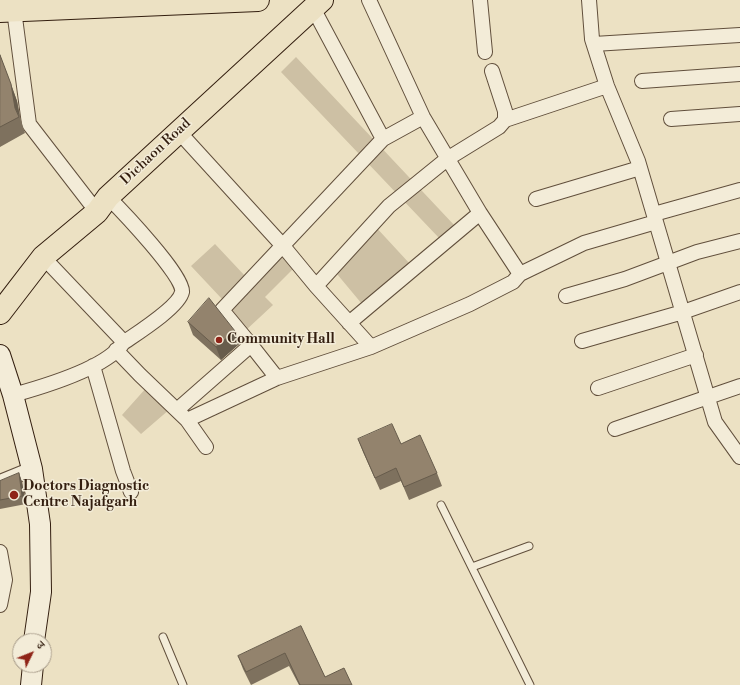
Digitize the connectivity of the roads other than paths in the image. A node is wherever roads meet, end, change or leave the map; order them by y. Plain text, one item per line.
1 (258, 0) edge
2 (368, 0) edge
3 (480, 0) edge
4 (589, 0) edge
5 (318, 4) edge
6 (7, 10) edge
7 (740, 34) edge
8 (594, 44) junction
9 (486, 52) dead end
10 (492, 71) dead end
11 (740, 74) edge
12 (642, 81) dead end
13 (607, 86) junction
14 (740, 114) edge
15 (423, 117) junction
16 (671, 119) dead end
17 (505, 120) junction
18 (179, 132) junction
19 (383, 139) junction
20 (447, 159) junction
21 (640, 168) junction
22 (740, 190) edge
23 (536, 199) dead end
24 (102, 204) junction
25 (480, 213) junction
26 (655, 218) junction
27 (740, 241) edge
28 (283, 246) junction
29 (43, 257) junction
30 (669, 263) junction
31 (520, 274) junction
32 (316, 286) junction
33 (740, 292) edge
34 (566, 296) dead end
35 (683, 312) junction
36 (0, 313) edge
37 (349, 323) junction
38 (582, 341) dead end
39 (251, 344) junction
40 (120, 347) junction
41 (371, 347) junction
42 (0, 355) edge
43 (696, 355) junction
44 (93, 366) junction
45 (277, 378) junction
46 (740, 386) edge
47 (598, 388) dead end
48 (13, 395) junction
49 (708, 396) junction
50 (182, 415) junction
51 (615, 429) dead end
52 (206, 447) dead end
53 (740, 457) edge
54 (32, 469) junction
55 (0, 482) edge
56 (131, 492) dead end
57 (441, 505) dead end
58 (529, 546) dead end
59 (0, 552) edge
60 (472, 567) junction
61 (0, 605) edge
62 (35, 633) edge
63 (163, 637) dead end
64 (32, 673) edge
65 (31, 685) edge
66 (183, 685) edge
67 (530, 685) edge

1 - 6 main road
2 - 15 street
3 - 9 street
4 - 8 street
5 - 18 main road, Dichaon Road
5 - 19 street
6 - 24 street
7 - 8 street
8 - 13 street
10 - 17 street
11 - 12 street
13 - 17 street
13 - 21 street
14 - 16 street
15 - 19 street
15 - 20 street
17 - 20 street
18 - 24 main road, Dichaon Road
18 - 28 street
19 - 28 street
20 - 25 street
20 - 32 street
21 - 23 street
21 - 26 street
22 - 26 street
24 - 29 main road, Dichaon Road
24 - 40 street
25 - 31 street
25 - 37 street
26 - 30 street
26 - 31 street
27 - 30 street
28 - 32 street
28 - 39 street
29 - 36 main road, Dichaon Road
29 - 40 street
30 - 34 street
30 - 35 street
31 - 41 street
32 - 37 street
33 - 35 street
35 - 38 street
35 - 43 street
37 - 41 street
39 - 45 street
39 - 50 street
40 - 44 street
40 - 50 street
41 - 45 street
42 - 48 main road
43 - 47 street
43 - 49 street
44 - 48 street
44 - 56 street
45 - 50 street
46 - 49 street
48 - 54 main road
49 - 51 street
49 - 53 street
50 - 52 street
54 - 55 street
54 - 62 main road
57 - 60 lane
58 - 60 lane
59 - 61 street
60 - 67 lane
63 - 66 lane
64 - 65 main road

